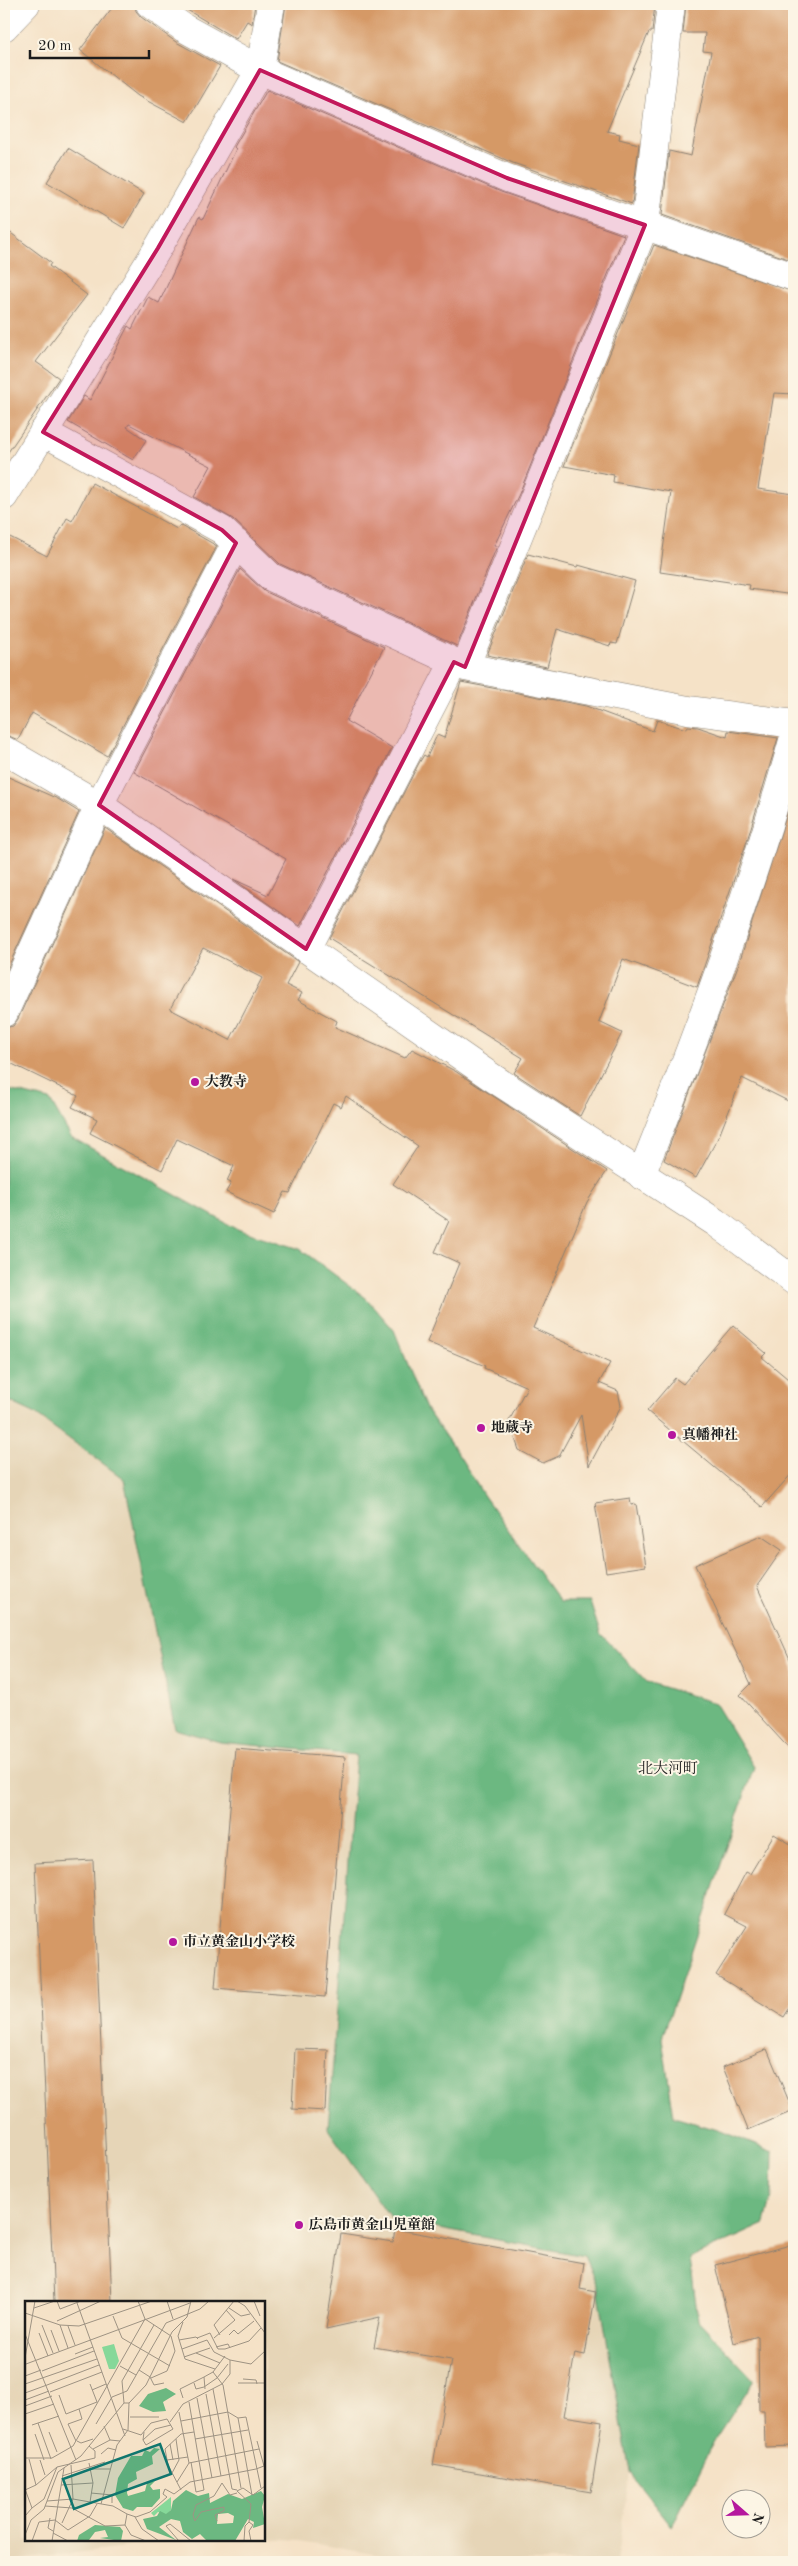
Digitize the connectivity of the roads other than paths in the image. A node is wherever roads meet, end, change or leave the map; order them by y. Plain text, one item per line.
1 (26, 4) edge
2 (150, 4) edge
3 (271, 4) edge
4 (670, 4) edge
5 (4, 27) edge
6 (260, 70) junction
7 (645, 225) junction
8 (794, 277) edge
9 (43, 432) junction
10 (4, 496) edge
11 (236, 543) junction
12 (459, 664) junction
13 (794, 724) edge
14 (794, 737) edge
15 (4, 750) edge
16 (99, 805) junction
17 (306, 949) junction
18 (4, 1013) edge
19 (642, 1175) junction
20 (794, 1281) edge

1 - 5 street
2 - 6 street
3 - 6 street
4 - 7 street
6 - 7 street
6 - 9 street
7 - 8 street
7 - 12 street
9 - 10 street
9 - 11 street
11 - 12 street
11 - 16 street
12 - 13 street
12 - 17 street
14 - 19 street
15 - 16 street
16 - 17 street
16 - 18 street
17 - 19 street
19 - 20 street

